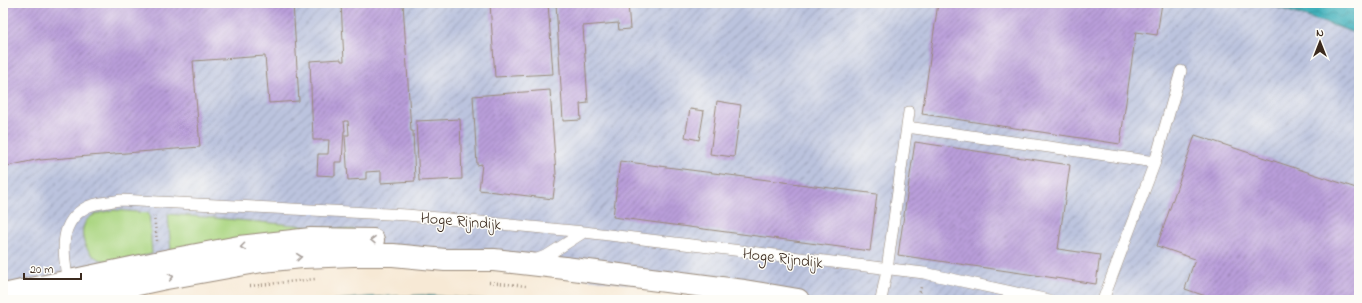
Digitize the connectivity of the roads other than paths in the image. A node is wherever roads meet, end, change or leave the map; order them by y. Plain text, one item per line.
1 (1181, 71) dead end
2 (910, 112) dead end
3 (907, 127) junction
4 (1155, 162) junction
5 (584, 232) junction
6 (526, 264) junction
7 (887, 270) junction
8 (67, 294) edge
9 (3, 295) edge
10 (798, 300) edge
11 (881, 300) edge
12 (1049, 300) edge
13 (1103, 300) edge

1 - 4 lane
2 - 3 lane
3 - 4 lane
3 - 7 lane
4 - 13 lane
5 - 6 lane
5 - 7 lane, Hoge Rijndijk
5 - 8 lane, Hoge Rijndijk
6 - 8 street, Hoge Rijndijk
6 - 10 street, Hoge Rijndijk
7 - 11 lane
7 - 12 lane, Hoge Rijndijk
8 - 9 street, Hoge Rijndijk

